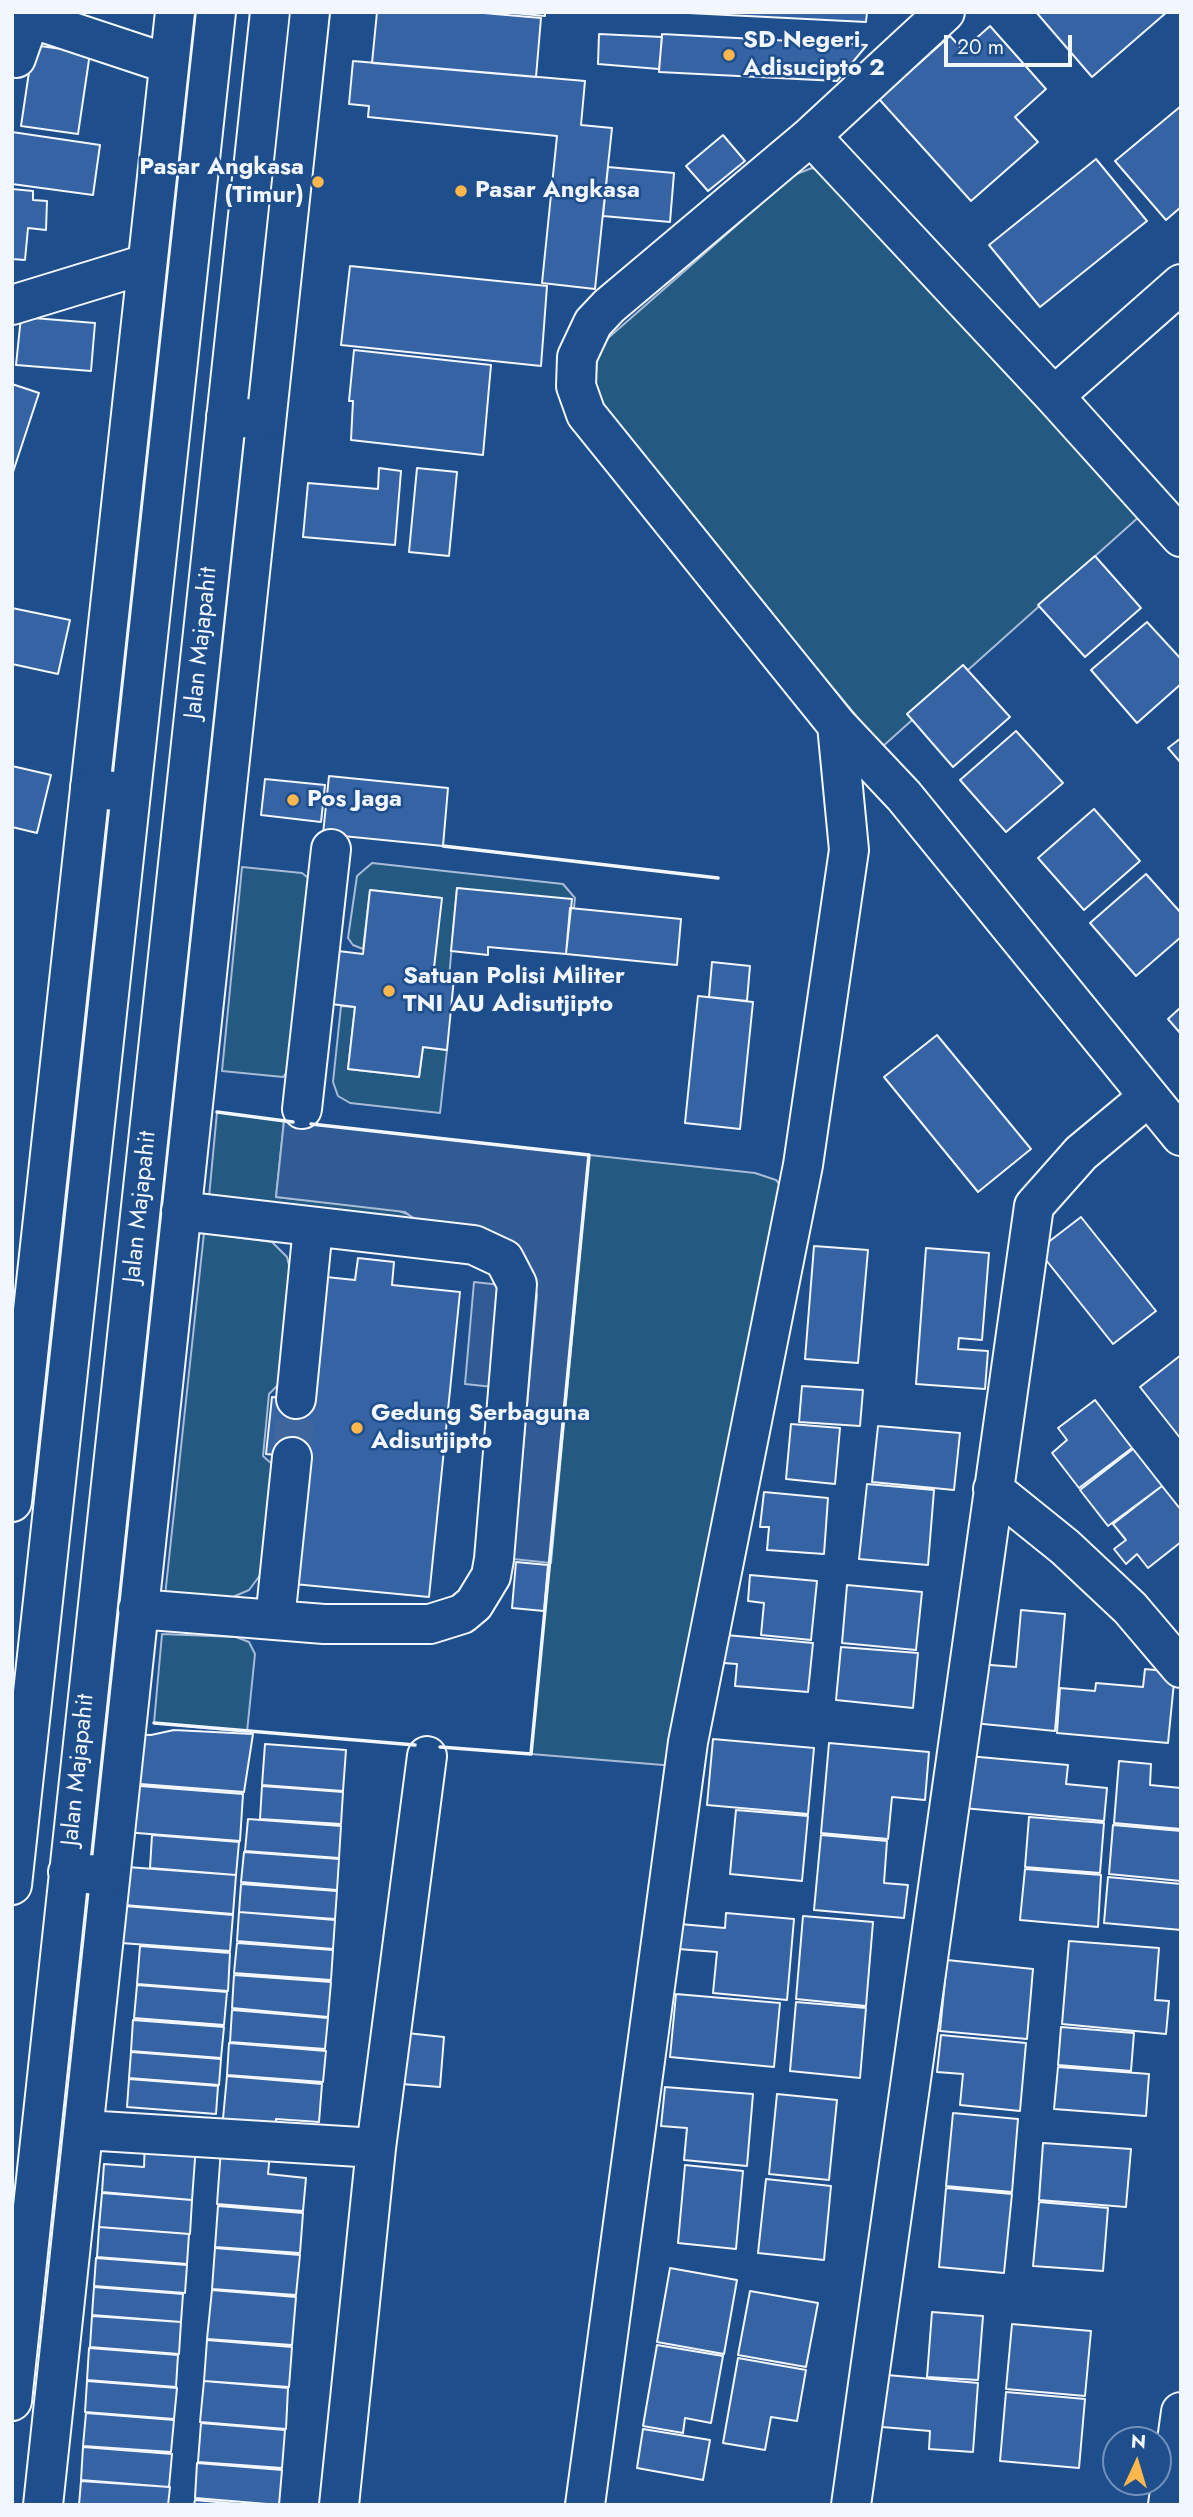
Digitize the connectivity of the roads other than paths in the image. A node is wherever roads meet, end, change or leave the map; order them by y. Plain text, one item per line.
1 (175, 12) edge
2 (216, 12) edge
3 (270, 12) edge
4 (310, 12) edge
5 (945, 12) edge
6 (16, 58) dead end
7 (169, 64) junction
8 (811, 136) junction
9 (146, 264) junction
10 (1181, 284) edge
11 (12, 305) edge
12 (1054, 396) junction
13 (226, 416) junction
14 (264, 420) junction
15 (1181, 537) edge
16 (837, 724) junction
17 (90, 788) junction
18 (130, 793) junction
19 (331, 849) dead end
20 (1147, 1098) junction
21 (302, 1109) dead end
22 (1181, 1136) edge
23 (181, 1211) junction
24 (313, 1227) junction
25 (296, 1399) tunnel mouth
26 (292, 1457) tunnel mouth
27 (993, 1489) junction
28 (12, 1502) edge
29 (138, 1609) junction
30 (275, 1620) junction
31 (1181, 1668) edge
32 (427, 1756) dead end
33 (68, 1872) junction
34 (108, 1876) junction
35 (12, 1885) edge
36 (84, 2130) junction
37 (376, 2148) junction
38 (12, 2401) edge
39 (1181, 2412) edge
40 (43, 2505) edge
41 (339, 2505) edge
42 (584, 2505) edge
43 (851, 2505) edge
44 (1168, 2505) edge

1 - 7 main road
2 - 18 main road
3 - 13 main road, Jalan Majapahit
4 - 14 main road
5 - 8 main road
6 - 7 main road
7 - 9 main road
8 - 12 main road
8 - 16 main road
9 - 11 main road
9 - 17 main road
10 - 12 main road
12 - 15 main road
13 - 14 main road
13 - 33 main road, Jalan Majapahit
14 - 23 main road
16 - 20 main road
16 - 42 main road
17 - 18 main road
17 - 28 main road
18 - 35 main road
19 - 21 main road
20 - 22 main road
20 - 27 main road
23 - 24 main road
23 - 29 main road
24 - 25 main road
24 - 30 main road
26 - 30 main road
27 - 31 main road
27 - 43 main road
29 - 30 main road
29 - 34 main road
32 - 37 main road
33 - 34 main road
33 - 38 main road, Jalan Majapahit
34 - 36 main road
36 - 37 main road
36 - 40 main road
37 - 41 main road
39 - 44 main road

